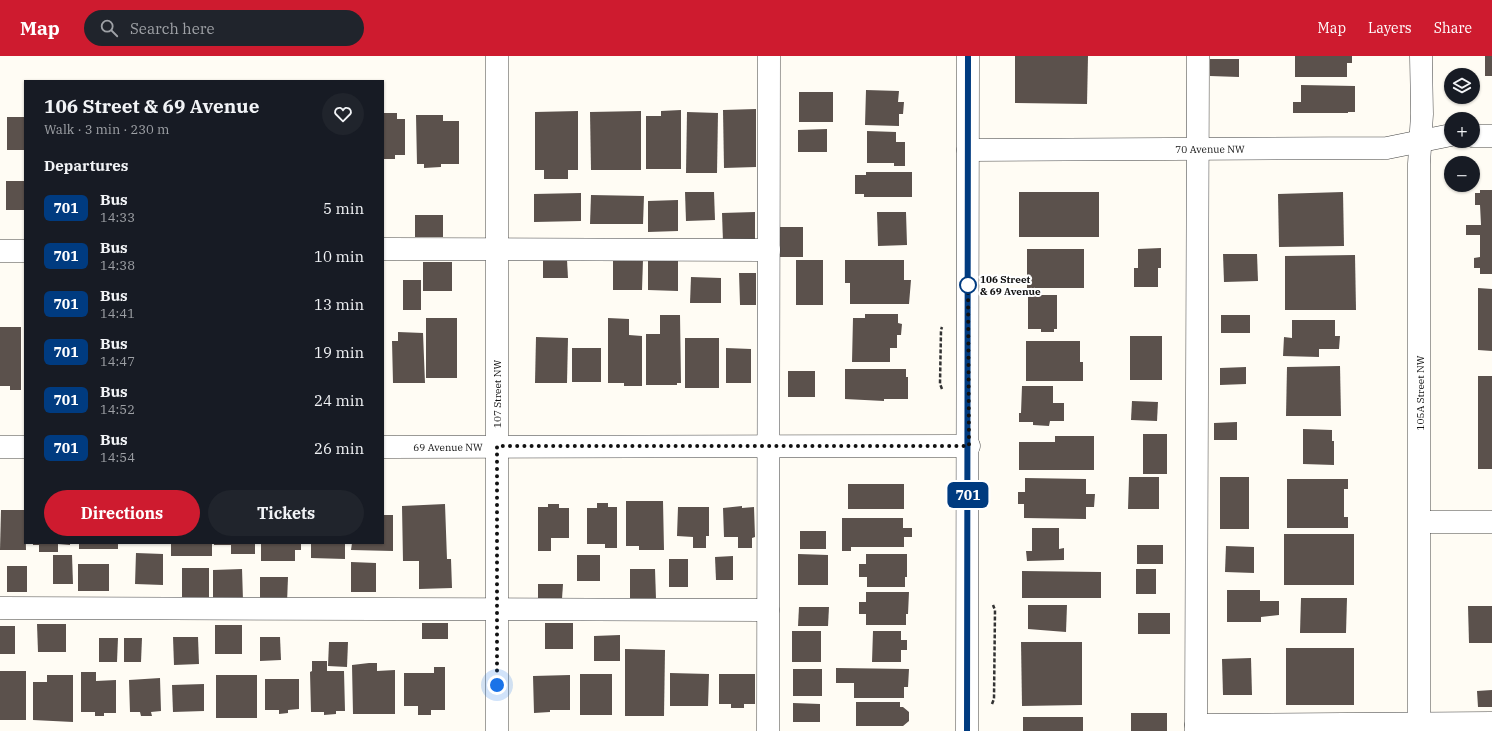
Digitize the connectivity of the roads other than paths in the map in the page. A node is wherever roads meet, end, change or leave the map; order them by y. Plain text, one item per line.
1 (497, 56) edge
2 (769, 56) edge
3 (968, 56) edge
4 (1198, 56) edge
5 (1421, 56) edge
6 (1444, 136) edge
7 (1480, 136) edge
8 (1492, 136) edge
9 (1420, 141) junction
10 (968, 150) junction
11 (1197, 150) junction
12 (497, 249) junction
13 (384, 250) edge
14 (768, 250) junction
15 (0, 251) edge
16 (24, 251) edge
17 (497, 446) junction
18 (769, 446) junction
19 (969, 446) junction
20 (0, 447) edge
21 (24, 447) edge
22 (384, 447) edge
23 (1420, 522) junction
24 (1492, 522) edge
25 (0, 608) edge
26 (498, 609) junction
27 (768, 610) junction
28 (1492, 723) edge
29 (1419, 727) edge
30 (1196, 728) edge
31 (497, 731) edge
32 (768, 731) edge
33 (967, 731) edge

1 - 12 street, 107 Street NW
2 - 14 street
3 - 10 street
4 - 11 street
5 - 9 street, 105A Street NW
6 - 9 street, 70 Avenue NW
7 - 8 street
9 - 11 street, 70 Avenue NW
9 - 23 street, 105A Street NW
10 - 11 street, 70 Avenue NW
10 - 19 street
11 - 30 street
12 - 13 street
12 - 14 street
12 - 17 street, 107 Street NW
14 - 18 street
15 - 16 street
17 - 18 street, 69 Avenue NW
17 - 22 street, 69 Avenue NW
17 - 26 street, 107 Street NW
18 - 19 street, 69 Avenue NW
18 - 27 street
19 - 33 street
20 - 21 street
23 - 24 street
23 - 29 street, 105A Street NW
25 - 26 street
26 - 27 street
26 - 31 street, 107 Street NW
27 - 32 street
28 - 29 street
29 - 30 street

